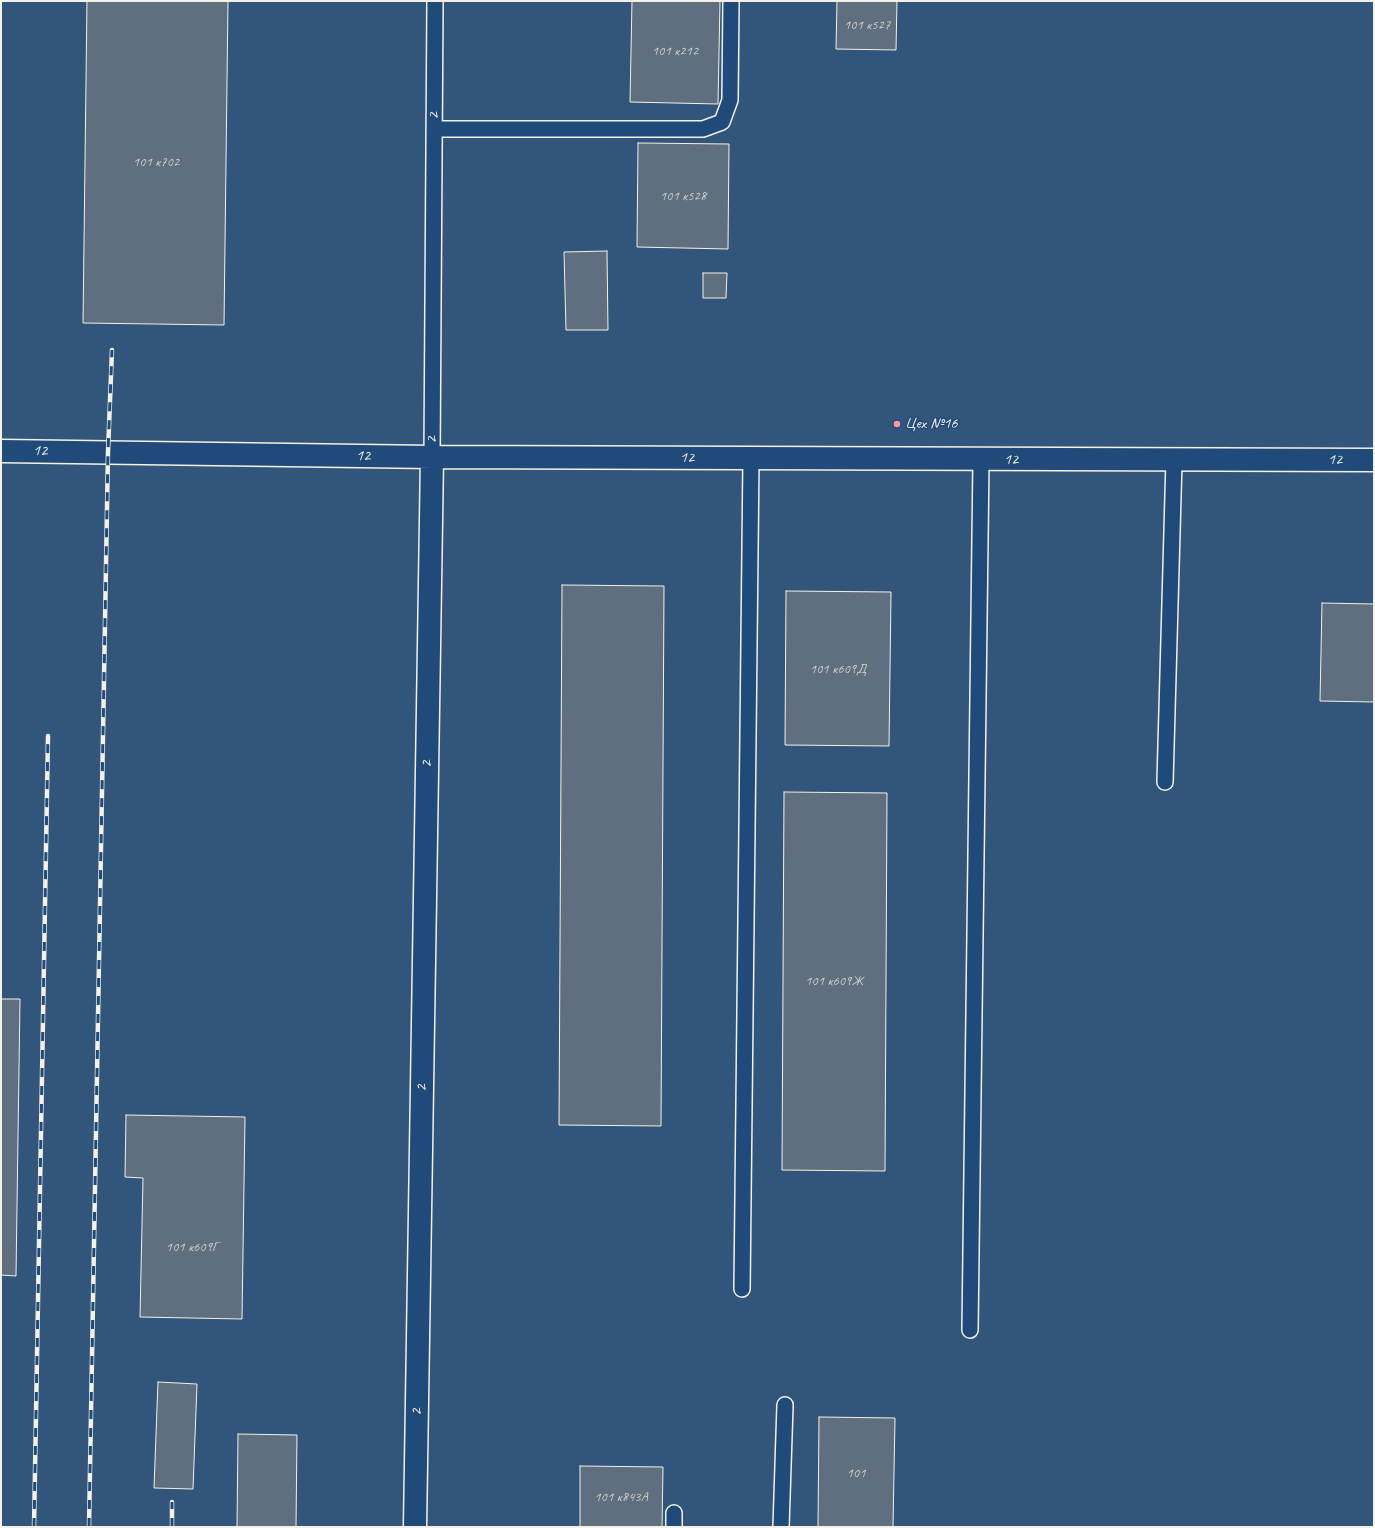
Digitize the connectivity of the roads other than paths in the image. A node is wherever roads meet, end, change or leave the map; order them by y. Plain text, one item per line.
1 (435, 1) edge
2 (730, 1) edge
3 (434, 129) junction
4 (1, 451) edge
5 (432, 457) junction
6 (751, 458) junction
7 (981, 460) junction
8 (1174, 460) junction
9 (1374, 460) edge
10 (1165, 782) dead end
11 (742, 1289) dead end
12 (970, 1330) dead end
13 (785, 1405) dead end
14 (415, 1527) edge
15 (781, 1527) edge

1 - 3 lane, 2
2 - 3 lane
3 - 5 lane, 2
4 - 5 street, 12
5 - 6 street, 12
5 - 14 street, 2
6 - 7 street, 12
6 - 11 lane
7 - 8 street, 12
7 - 12 lane
8 - 9 street, 12
8 - 10 lane
13 - 15 lane

